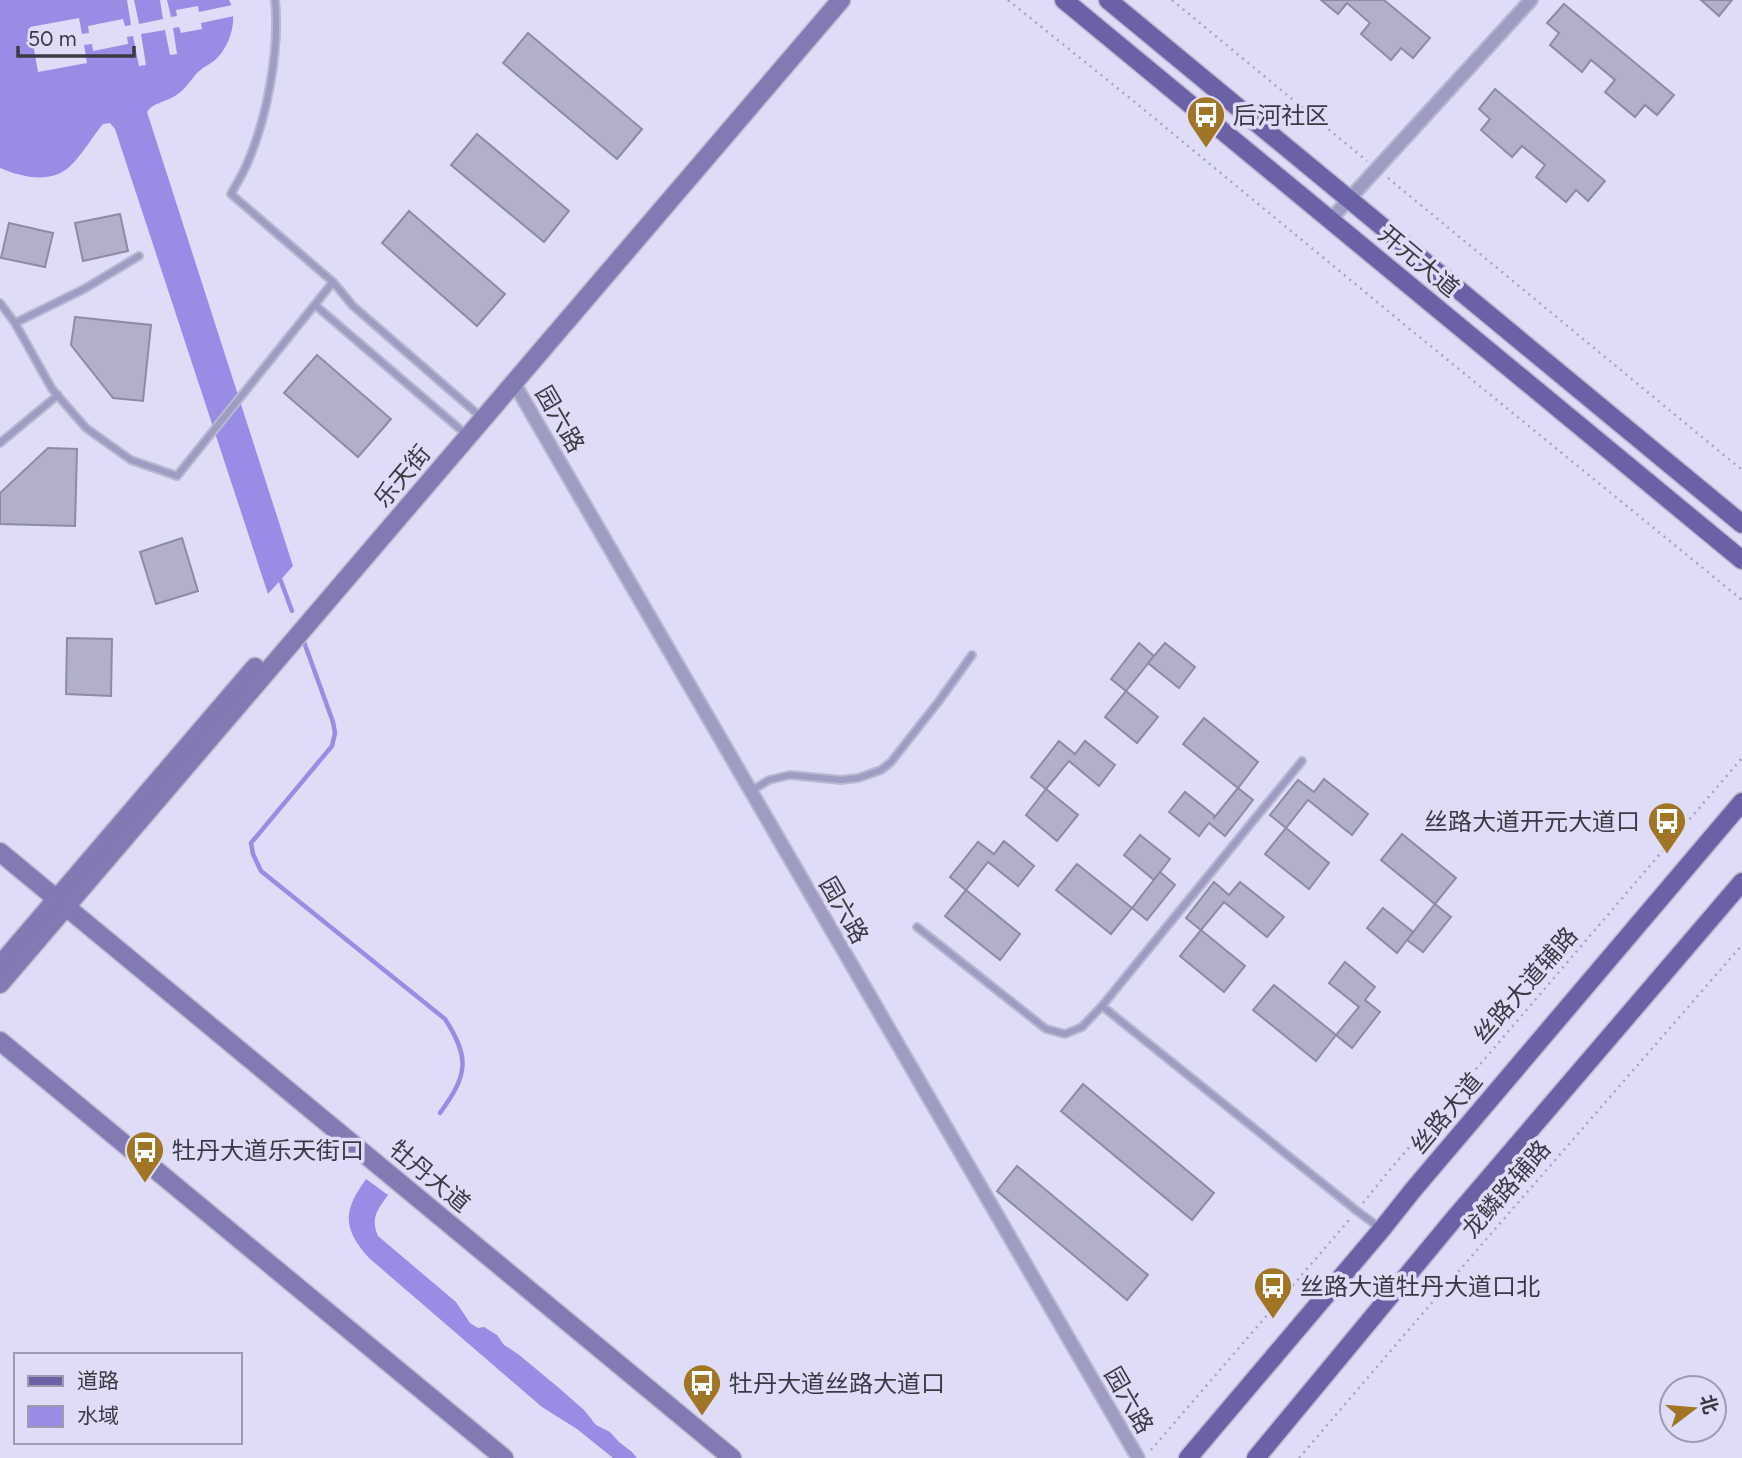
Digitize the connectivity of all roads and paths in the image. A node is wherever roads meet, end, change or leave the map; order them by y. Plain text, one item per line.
1 (275, 0) edge
2 (827, 0) edge
3 (841, 0) edge
4 (1008, 0) edge
5 (1064, 0) edge
6 (1108, 0) edge
7 (1172, 0) edge
8 (1531, 0) edge
9 (1377, 169) junction
10 (1349, 200) junction
11 (1330, 220) junction
12 (139, 256) dead end
13 (334, 282) junction
14 (0, 303) edge
15 (315, 305) junction
16 (15, 323) junction
17 (514, 383) junction
18 (58, 395) junction
19 (479, 415) junction
20 (464, 433) junction
21 (0, 443) edge
22 (1742, 470) edge
23 (1742, 524) edge
24 (1742, 559) edge
25 (1742, 600) edge
26 (972, 655) dead end
27 (1742, 758) edge
28 (1302, 761) dead end
29 (751, 791) junction
30 (1742, 802) edge
31 (0, 852) edge
32 (1742, 882) edge
33 (62, 903) junction
34 (917, 927) dead end
35 (1742, 945) edge
36 (0, 965) edge
37 (0, 984) edge
38 (1102, 1006) junction
39 (0, 1041) edge
40 (1357, 1211) junction
41 (1382, 1229) junction
42 (504, 1458) edge
43 (732, 1458) edge
44 (1138, 1458) edge
45 (1144, 1458) edge
46 (1188, 1458) edge
47 (1256, 1458) edge
48 (1299, 1458) edge

1 - 13 lane
2 - 19 street, 乐天街
3 - 17 street, 乐天街
4 - 25 path
5 - 11 main road, 开元大道
6 - 10 main road, 开元大道
7 - 9 path
8 - 9 street
9 - 10 street
9 - 22 path
10 - 11 street
10 - 23 main road, 开元大道
11 - 24 main road, 开元大道
12 - 16 lane
13 - 15 lane
13 - 19 lane
14 - 16 lane
15 - 18 lane
15 - 20 lane
16 - 18 lane
17 - 19 street, 乐天街
17 - 29 street, 园六路
18 - 21 lane
19 - 20 street, 乐天街
20 - 33 street, 乐天街
26 - 29 lane
27 - 40 path, 丝路大道辅路
28 - 38 lane
29 - 44 street, 园六路
30 - 41 main road, 丝路大道
31 - 33 street, 牡丹大道
32 - 47 main road
33 - 36 street, 乐天街
33 - 37 street, 乐天街
33 - 43 street, 牡丹大道
34 - 38 lane
35 - 48 path, 龙鳞路辅路
38 - 40 lane
39 - 42 street
40 - 41 lane
40 - 45 path, 丝路大道辅路
41 - 46 main road, 丝路大道

